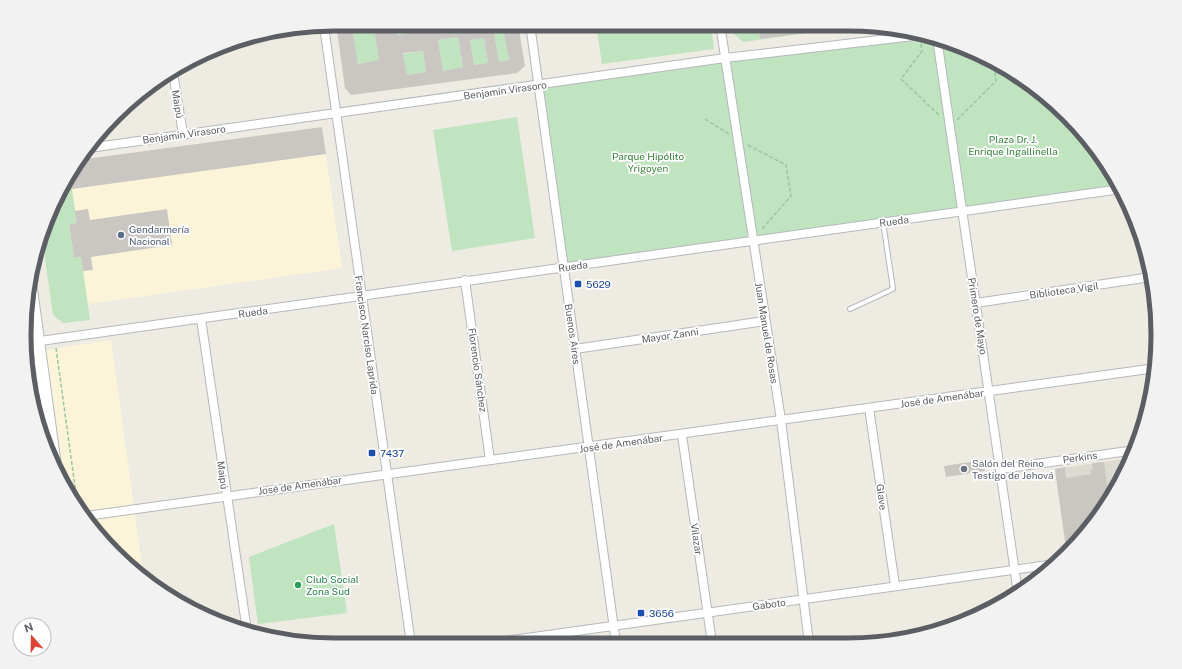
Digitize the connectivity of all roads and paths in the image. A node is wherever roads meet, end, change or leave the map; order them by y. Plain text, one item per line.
1 (325, 31) edge
2 (531, 31) edge
3 (721, 31) edge
4 (909, 37) edge
5 (938, 45) edge
6 (725, 58) junction
7 (174, 77) edge
8 (538, 85) junction
9 (336, 114) junction
10 (705, 119) dead end
11 (183, 134) junction
12 (737, 139) junction
13 (96, 147) edge
14 (1114, 190) edge
15 (963, 212) junction
16 (883, 222) junction
17 (753, 239) junction
18 (564, 267) junction
19 (1145, 278) edge
20 (466, 280) junction
21 (362, 297) junction
22 (976, 303) junction
23 (33, 304) edge
24 (850, 309) dead end
25 (201, 319) junction
26 (765, 321) junction
27 (55, 339) junction
28 (38, 341) junction
29 (31, 342) edge
30 (575, 349) junction
31 (1148, 369) edge
32 (990, 392) junction
33 (869, 408) junction
34 (781, 420) junction
35 (682, 435) junction
36 (52, 447) edge
37 (589, 447) junction
38 (1128, 451) edge
39 (490, 460) junction
40 (1001, 469) junction
41 (386, 473) junction
42 (76, 493) edge
43 (226, 496) junction
44 (91, 515) edge
45 (1045, 565) edge
46 (1015, 569) junction
47 (894, 585) junction
48 (1017, 586) edge
49 (803, 599) junction
50 (707, 612) junction
51 (245, 625) edge
52 (614, 625) junction
53 (410, 638) edge
54 (525, 638) edge
55 (615, 638) edge
56 (711, 638) edge
57 (808, 638) edge

1 - 9 street, Francisco Narciso Laprida
2 - 8 street, Buenos Aires
3 - 6 street, Juan Manuel de Rosas
4 - 6 street, Benjamín Virasoro
5 - 15 street, Primero de Mayo
6 - 8 street, Benjamín Virasoro
6 - 12 street, Juan Manuel de Rosas
7 - 11 street, Maipú
8 - 9 street, Benjamín Virasoro
8 - 18 street, Buenos Aires
9 - 11 street, Benjamín Virasoro
9 - 21 street, Francisco Narciso Laprida
10 - 12 path
11 - 13 street, Benjamín Virasoro
12 - 17 street, Juan Manuel de Rosas
12 - 17 path
14 - 15 street, Rueda
15 - 16 street, Rueda
15 - 22 street, Primero de Mayo
16 - 17 street, Rueda
16 - 24 lane
17 - 18 street, Rueda
17 - 26 street, Juan Manuel de Rosas
18 - 20 street, Rueda
18 - 30 street, Buenos Aires
19 - 22 street, Biblioteca Vigil
20 - 21 street, Rueda
20 - 39 street, Florencio Sánchez
21 - 25 street, Rueda
21 - 41 street, Francisco Narciso Laprida
22 - 32 street, Primero de Mayo
23 - 28 main road
25 - 27 street, Rueda
25 - 43 street, Maipú
26 - 30 street, Mayor Zanni
26 - 34 street, Juan Manuel de Rosas
27 - 28 street, Rueda
27 - 42 path
28 - 29 street, Rueda
28 - 36 main road
30 - 37 street, Buenos Aires
31 - 32 street, José de Amenábar
32 - 33 street, José de Amenábar
32 - 40 street, Primero de Mayo
33 - 34 street, José de Amenábar
33 - 47 street, Glave
34 - 35 street, José de Amenábar
34 - 49 street, Juan Manuel de Rosas
35 - 37 street, José de Amenábar
35 - 50 street, Vilazar
37 - 39 street, José de Amenábar
37 - 52 street, Buenos Aires
38 - 40 street, Perkins
39 - 41 street, José de Amenábar
40 - 46 street, Primero de Mayo
41 - 43 street, José de Amenábar
41 - 53 street, Francisco Narciso Laprida
43 - 44 street, José de Amenábar
43 - 51 street, Maipú
45 - 46 street, Gaboto
46 - 47 street, Gaboto
46 - 48 street, Primero de Mayo
47 - 49 street, Gaboto
49 - 50 street, Gaboto
49 - 57 street, Juan Manuel de Rosas
50 - 52 street, Gaboto
50 - 56 street, Vilazar
52 - 54 street, Gaboto
52 - 55 street, Buenos Aires

